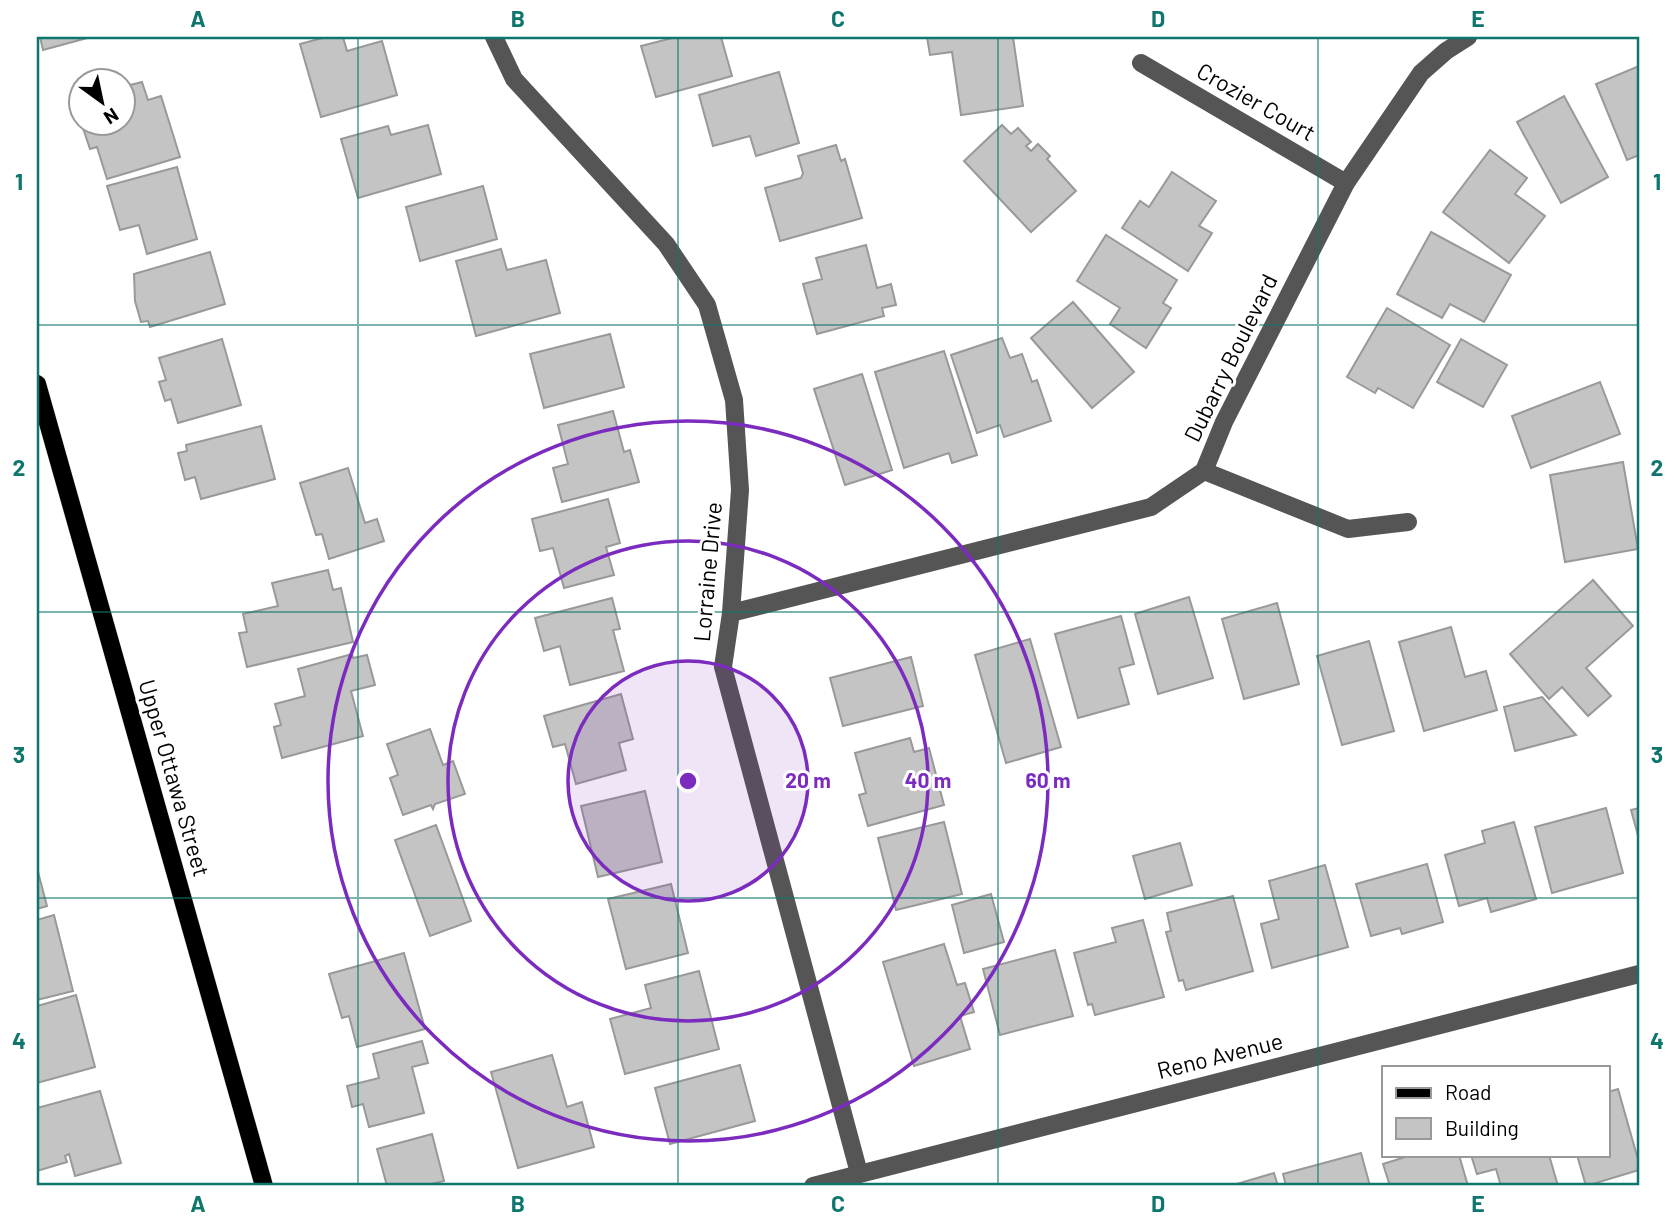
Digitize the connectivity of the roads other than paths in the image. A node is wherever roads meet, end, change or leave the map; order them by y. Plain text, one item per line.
1 (494, 37) edge
2 (1468, 37) edge
3 (1141, 63) dead end
4 (1346, 183) junction
5 (37, 384) edge
6 (1204, 471) junction
7 (1408, 522) dead end
8 (731, 612) junction
9 (1639, 974) edge
10 (859, 1173) junction
11 (264, 1186) edge
12 (813, 1186) edge

1 - 8 street, Lorraine Drive
2 - 4 street, Dubarry Boulevard
3 - 4 street, Crozier Court
4 - 6 street, Dubarry Boulevard
5 - 11 main road, Upper Ottawa Street
6 - 7 street
6 - 8 street, Dubarry Boulevard
8 - 10 street, Lorraine Drive
9 - 10 street, Reno Avenue
10 - 12 street, Reno Avenue

